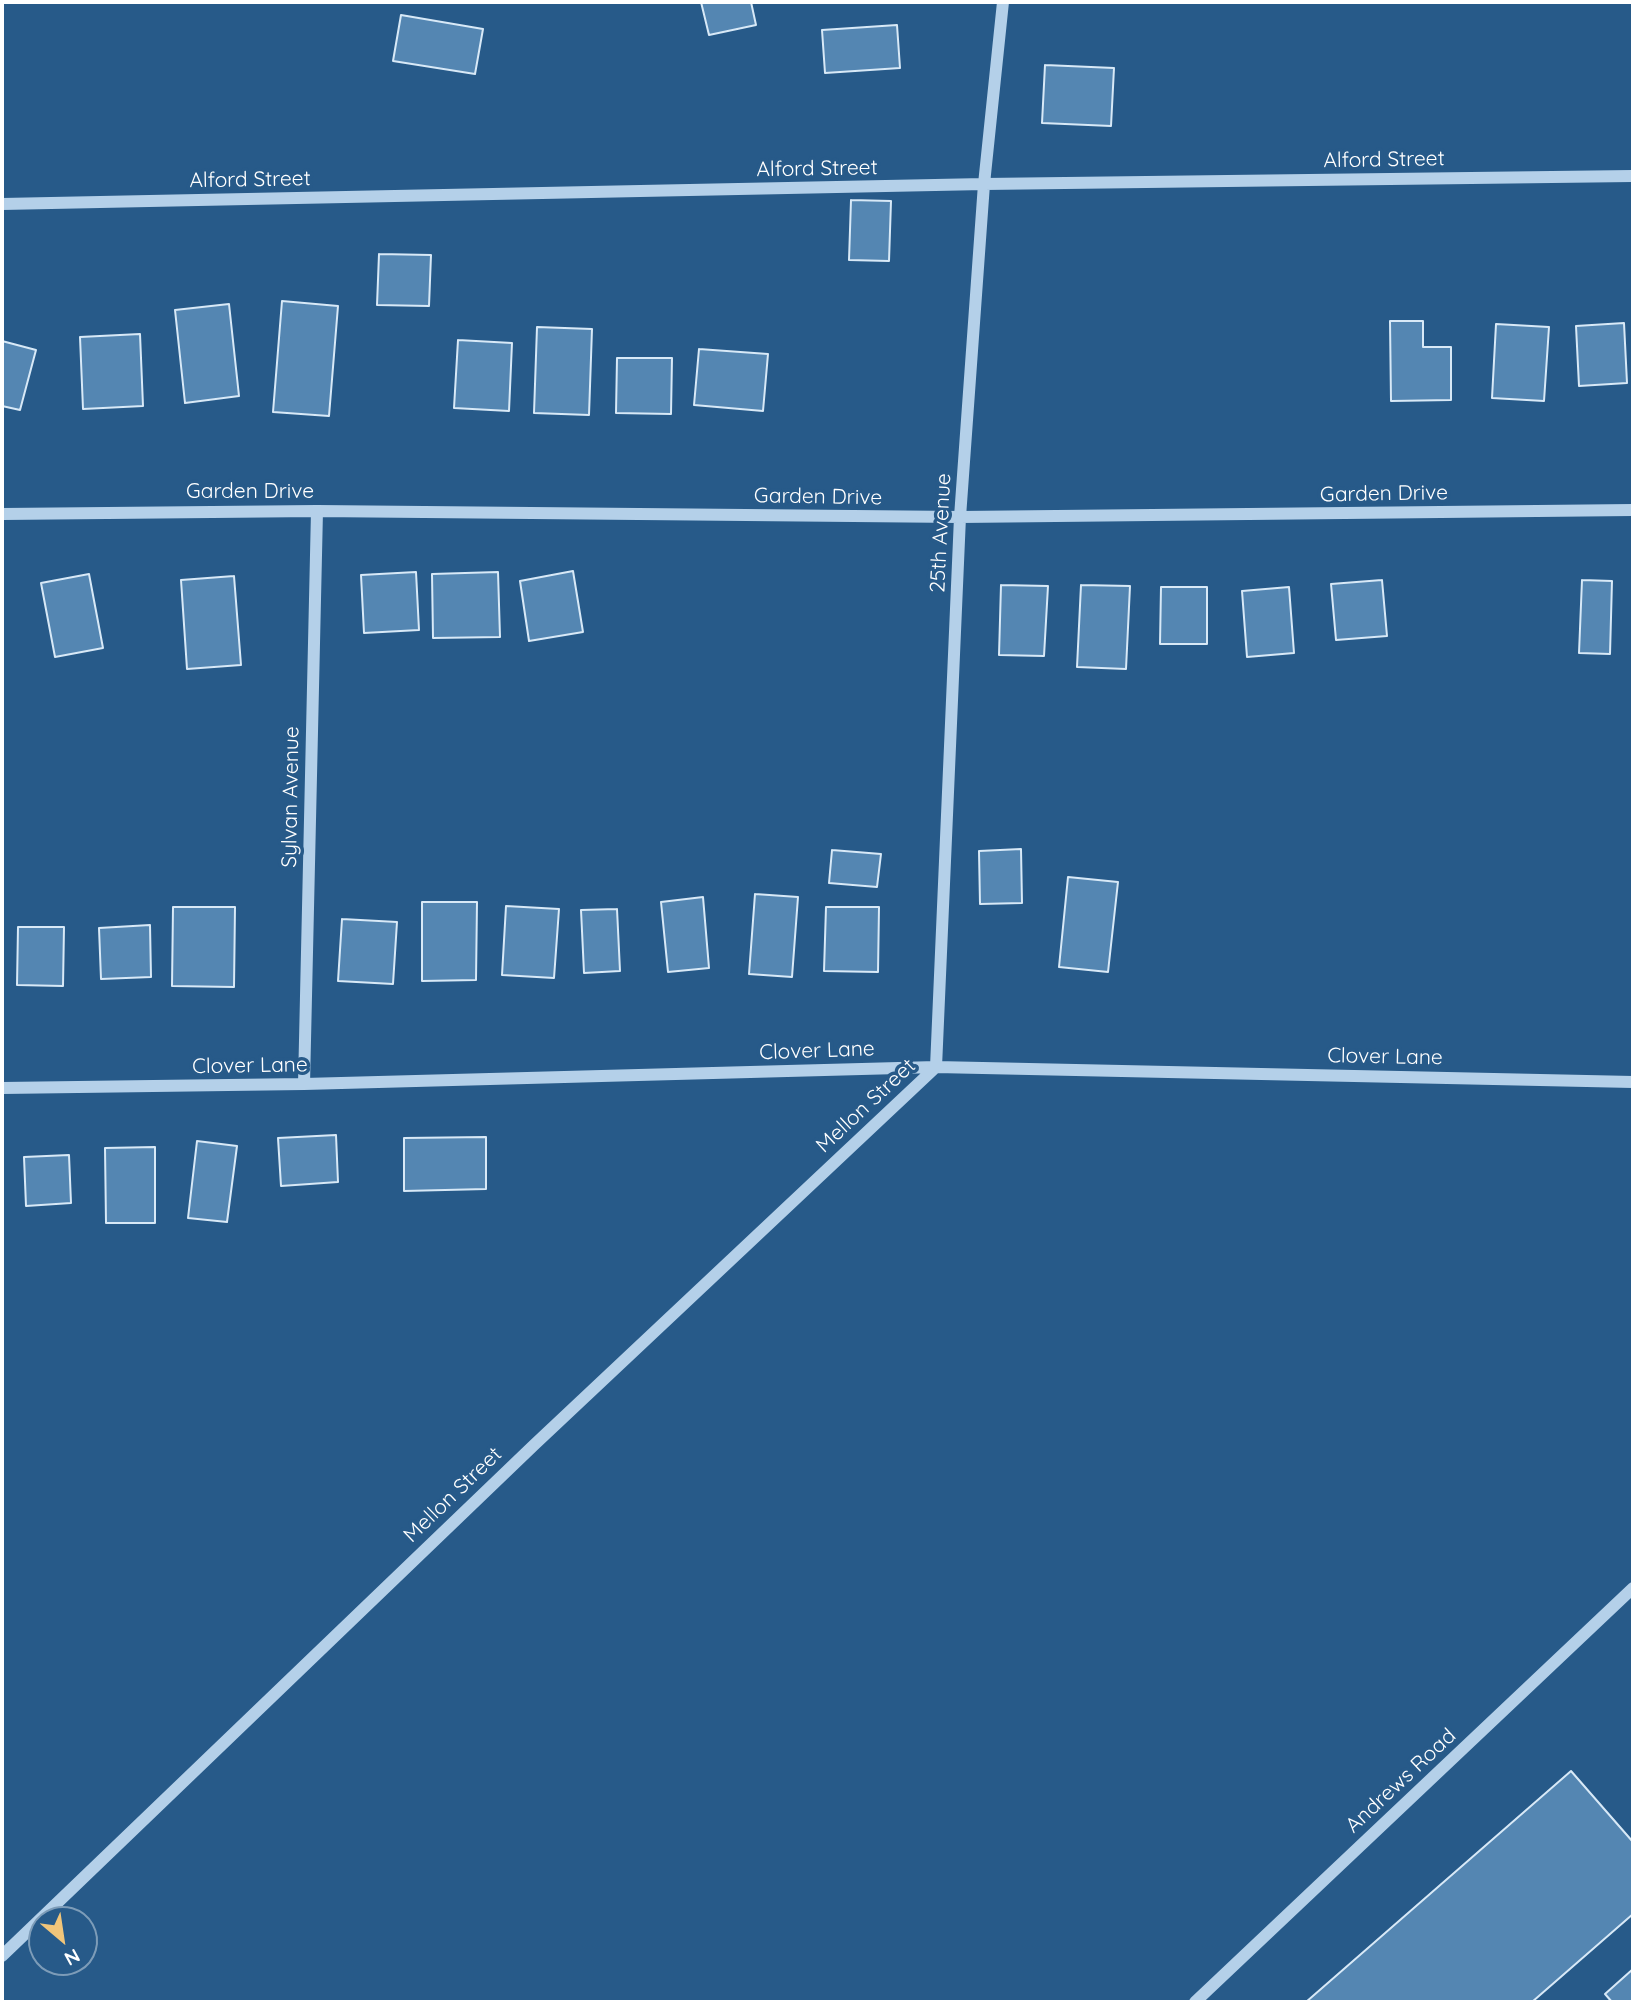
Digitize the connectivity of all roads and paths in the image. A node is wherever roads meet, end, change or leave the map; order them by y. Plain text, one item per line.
1 (1003, 2) edge
2 (1633, 176) edge
3 (984, 184) junction
4 (2, 204) edge
5 (1633, 510) edge
6 (317, 511) junction
7 (2, 514) edge
8 (960, 517) junction
9 (936, 1067) junction
10 (1633, 1082) edge
11 (304, 1084) junction
12 (2, 1088) edge
13 (1633, 1588) edge
14 (2, 1956) edge
15 (1195, 2002) edge

1 - 3 street, 25th Avenue
2 - 3 street, Alford Street
3 - 4 street, Alford Street
3 - 8 street, 25th Avenue
5 - 8 street, Garden Drive
6 - 7 street, Garden Drive
6 - 8 street, Garden Drive
6 - 11 street, Sylvan Avenue
8 - 9 street, 25th Avenue
9 - 10 street, Clover Lane
9 - 11 street, Clover Lane
9 - 14 street, Mellon Street
11 - 12 street, Clover Lane
13 - 15 street, Andrews Road

